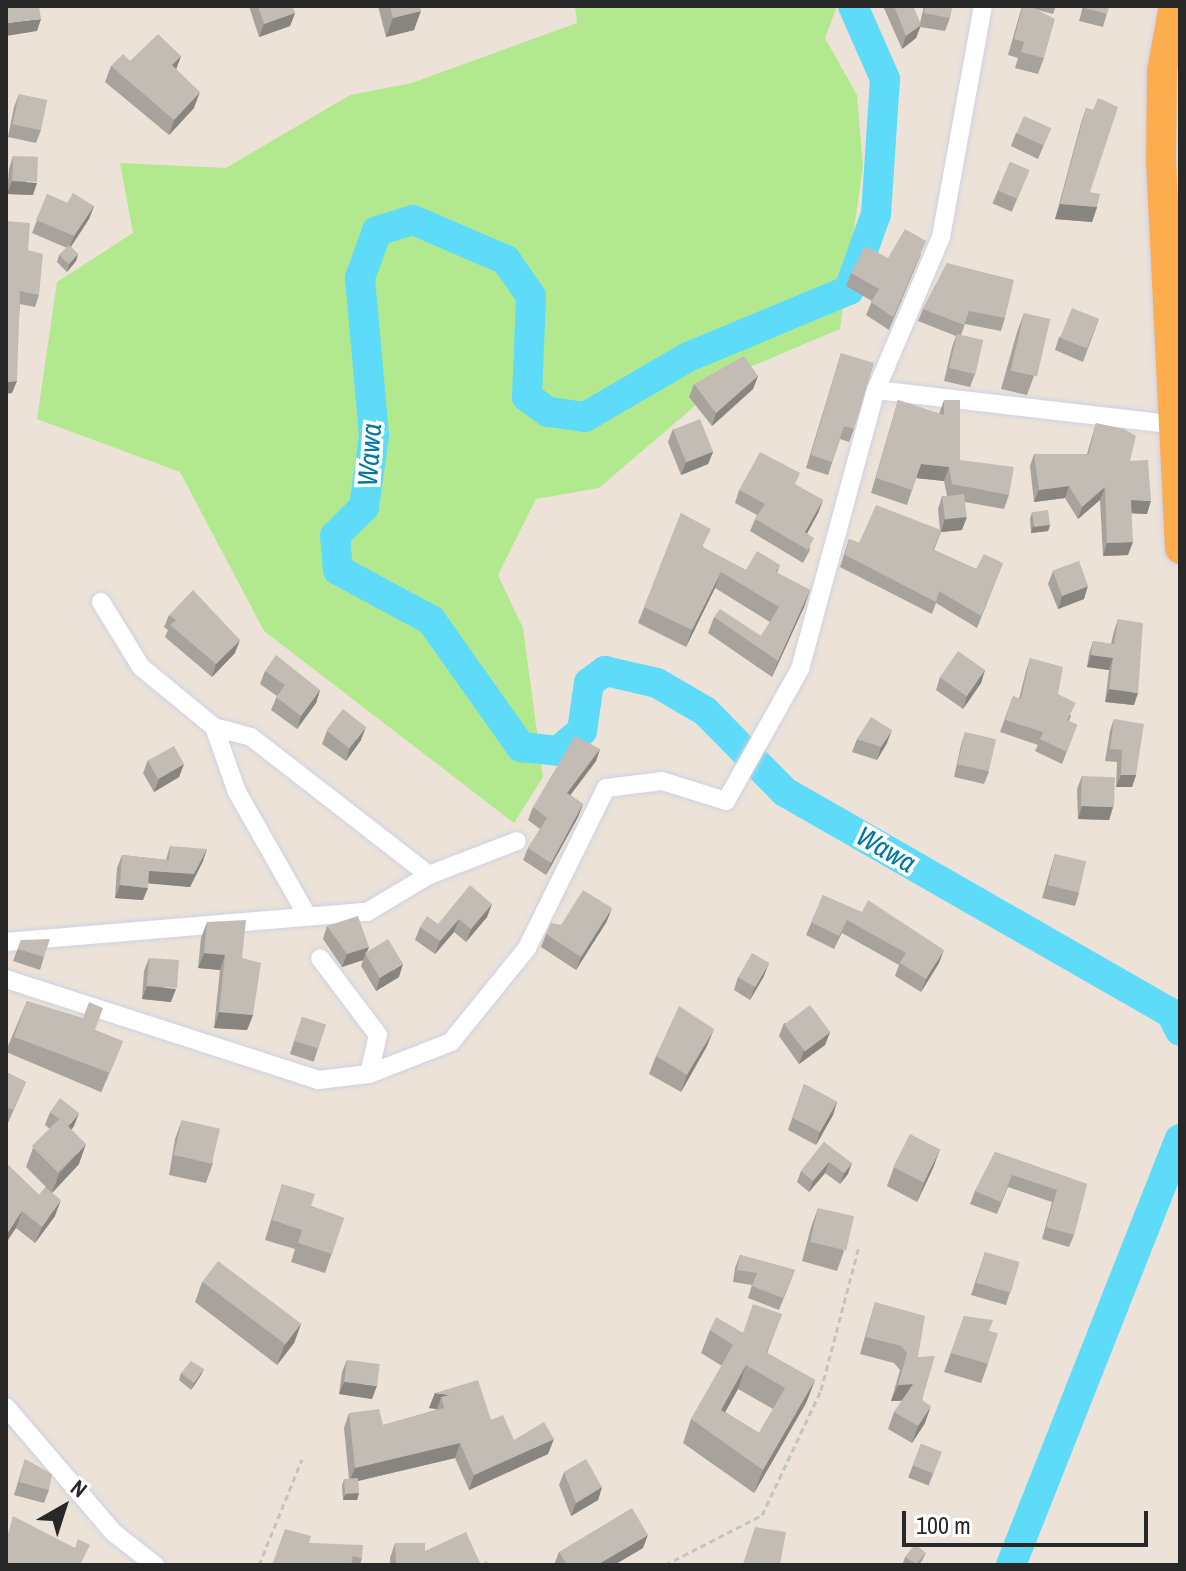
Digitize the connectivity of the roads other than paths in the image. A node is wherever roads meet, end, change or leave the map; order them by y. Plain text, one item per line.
1 (983, 6) edge
2 (1174, 6) edge
3 (1174, 325) edge
4 (876, 390) junction
5 (1177, 424) edge
6 (1180, 549) edge
7 (101, 602) dead end
8 (214, 727) junction
9 (517, 841) dead end
10 (429, 875) junction
11 (307, 915) junction
12 (6, 942) edge
13 (320, 958) dead end
14 (6, 979) edge
15 (369, 1074) junction
16 (6, 1407) edge
17 (155, 1565) edge

1 - 4 street
2 - 3 highway
3 - 5 highway
4 - 5 street
4 - 15 street
5 - 6 highway
7 - 8 street
8 - 10 street
8 - 11 street
9 - 10 street
10 - 11 street
11 - 12 street
13 - 15 street
14 - 15 street
16 - 17 street

